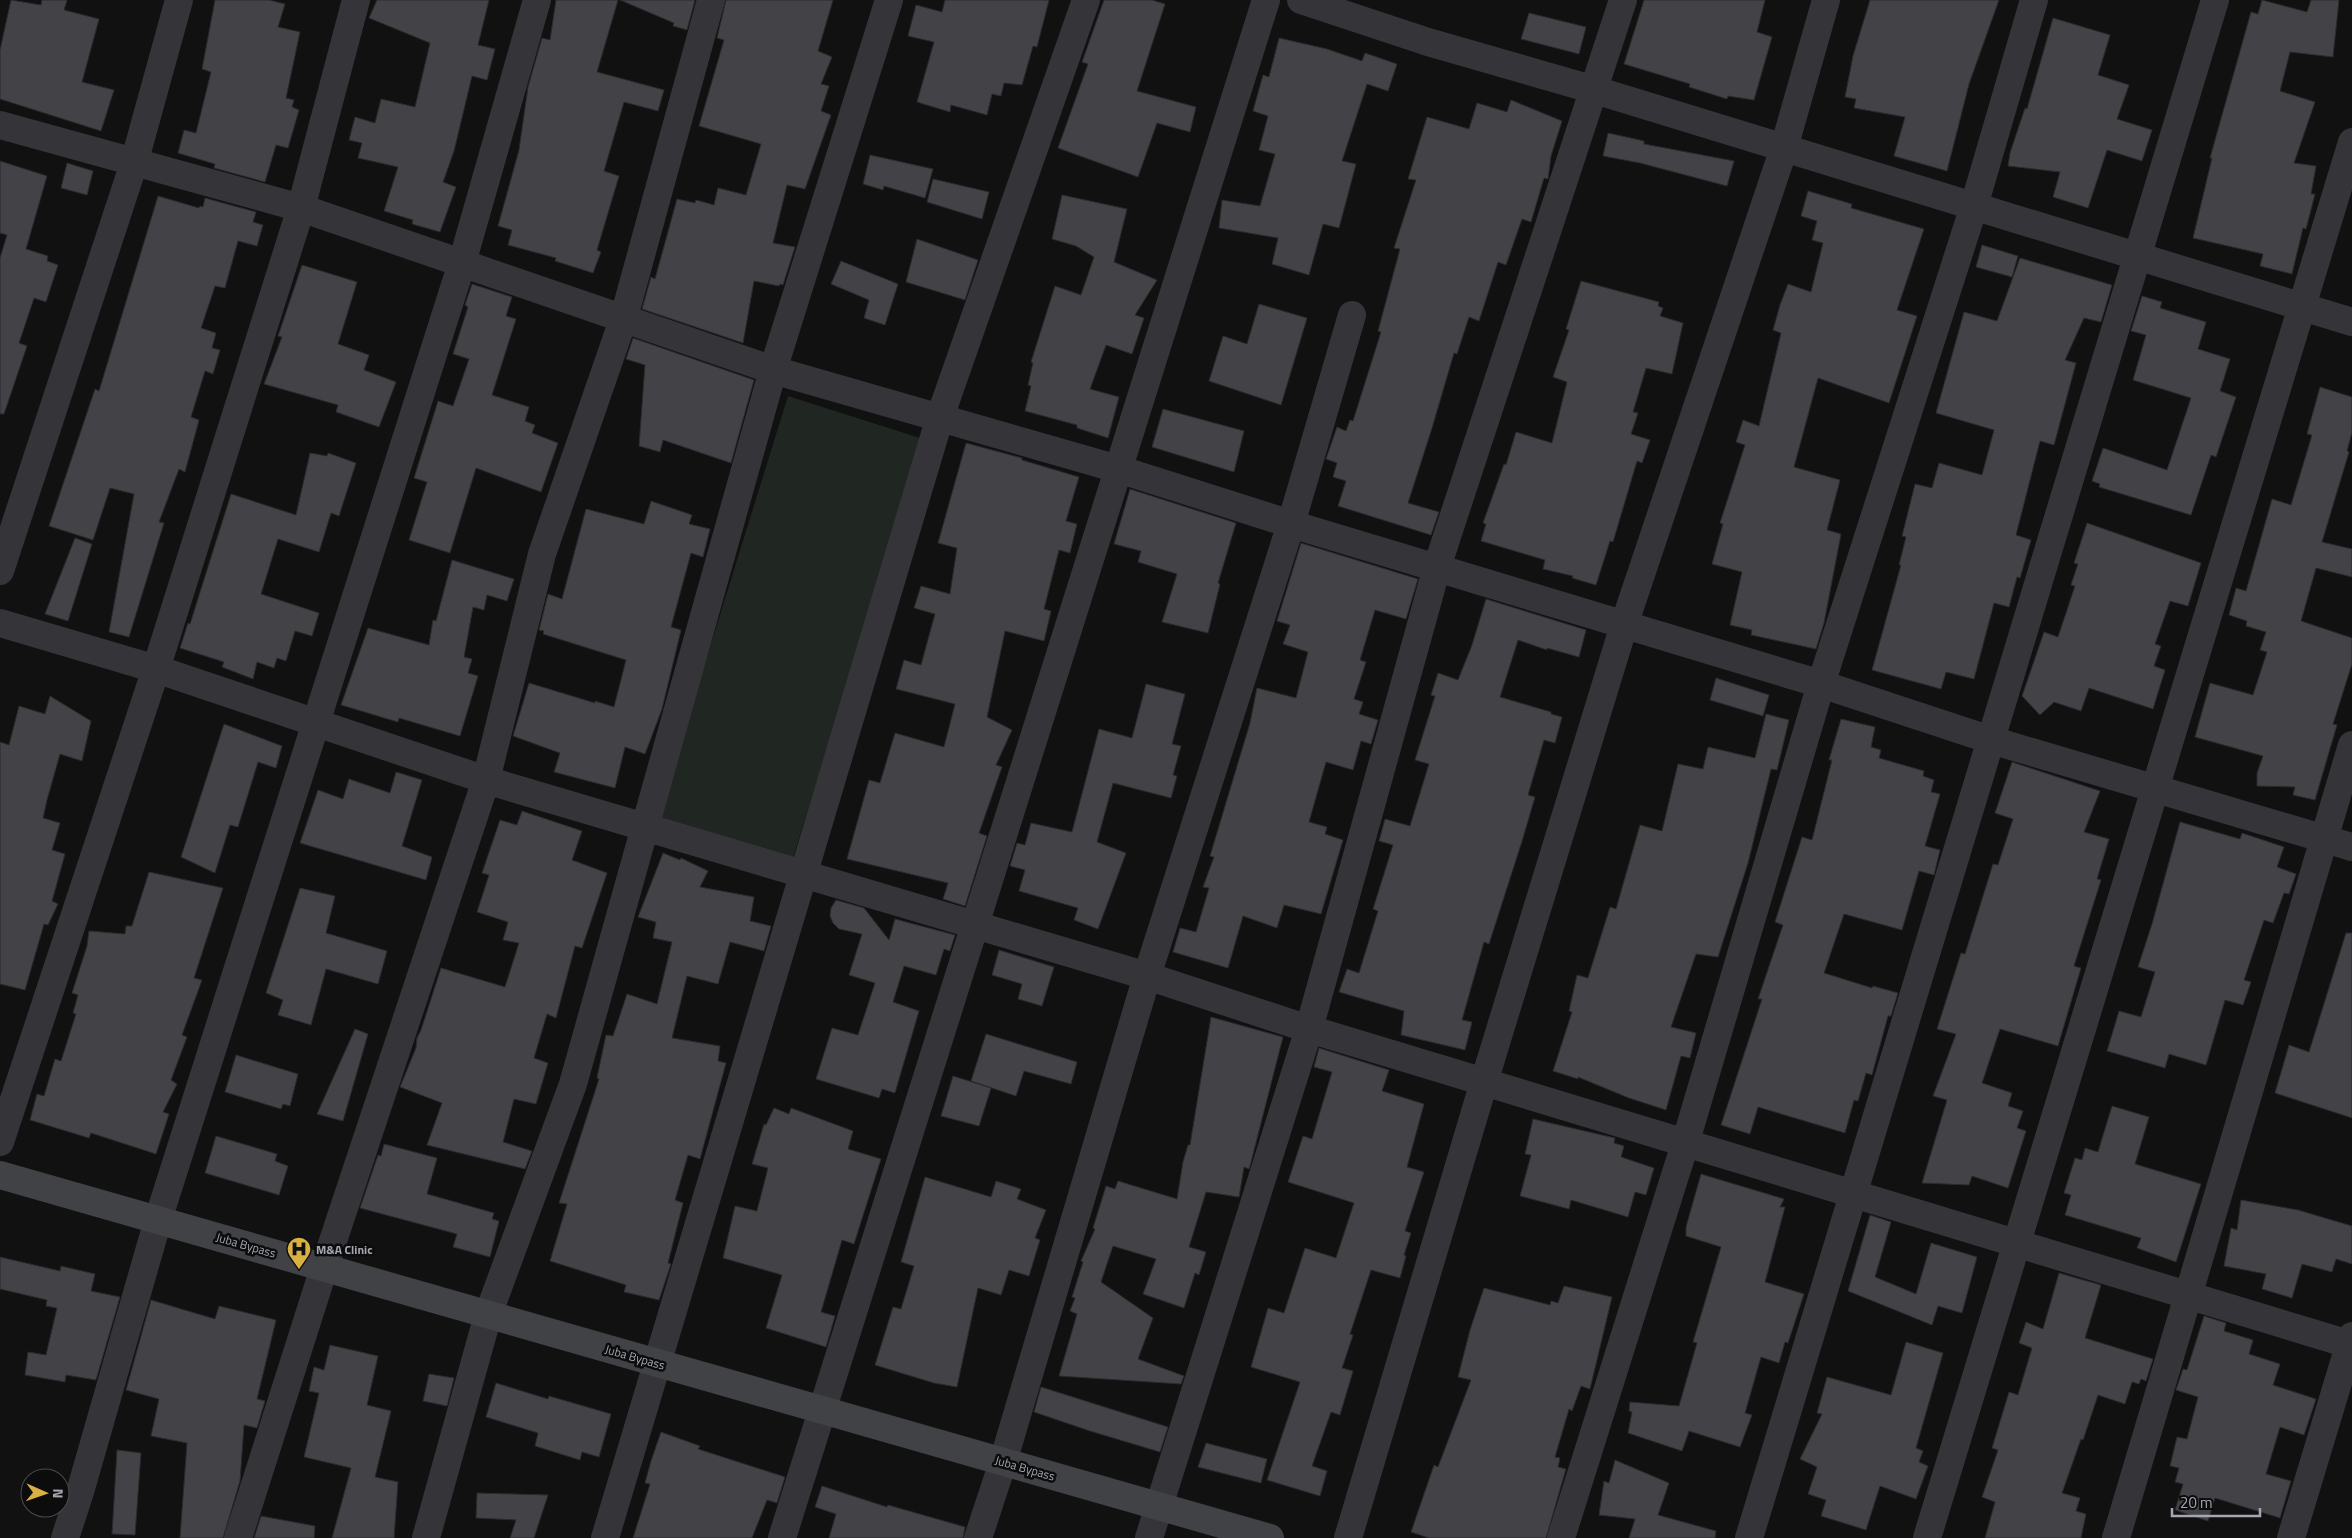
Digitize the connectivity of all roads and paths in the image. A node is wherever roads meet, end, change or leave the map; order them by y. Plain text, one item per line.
1 (179, 0) edge
2 (356, 0) edge
3 (537, 0) edge
4 (710, 0) edge
5 (888, 0) edge
6 (1086, 0) edge
7 (1266, 0) edge
8 (1301, 0) edge
9 (1623, 0) edge
10 (1826, 0) edge
11 (2034, 0) edge
12 (2215, 0) edge
13 (1595, 90) junction
14 (0, 125) edge
15 (2352, 142) edge
16 (1784, 148) junction
17 (134, 163) junction
18 (1974, 206) junction
19 (301, 208) junction
20 (2137, 256) junction
21 (462, 263) junction
22 (2302, 306) junction
23 (1352, 315) dead end
24 (624, 317) junction
25 (2352, 322) edge
26 (773, 370) junction
27 (940, 417) junction
28 (1118, 469) junction
29 (1291, 524) junction
30 (1437, 567) junction
31 (0, 570) edge
32 (0, 623) edge
33 (1624, 625) junction
34 (156, 669) junction
35 (1821, 684) junction
36 (317, 722) junction
37 (1991, 740) junction
38 (2352, 745) edge
39 (486, 780) junction
40 (2155, 789) junction
41 (644, 828) junction
42 (2324, 839) junction
43 (2352, 847) edge
44 (803, 876) junction
45 (974, 926) junction
46 (1147, 976) junction
47 (1309, 1029) junction
48 (1484, 1082) junction
49 (0, 1142) edge
50 (1685, 1144) junction
51 (0, 1175) edge
52 (1853, 1194) junction
53 (158, 1220) junction
54 (2017, 1244) junction
55 (324, 1268) junction
56 (2188, 1296) junction
57 (488, 1315) junction
58 (2351, 1342) edge
59 (657, 1363) junction
60 (822, 1410) junction
61 (1003, 1462) junction
62 (1158, 1506) junction
63 (65, 1538) edge
64 (238, 1538) edge
65 (426, 1538) edge
66 (605, 1538) edge
67 (782, 1538) edge
68 (978, 1538) edge
69 (1149, 1538) edge
70 (1270, 1538) edge
71 (1348, 1538) edge
72 (1561, 1538) edge
73 (1749, 1538) edge
74 (1927, 1538) edge
75 (2116, 1538) edge
76 (2290, 1538) edge

1 - 17 street
2 - 19 street
3 - 21 street
4 - 24 street
5 - 26 street
6 - 27 street
7 - 28 street
8 - 13 street
9 - 13 street
10 - 16 street
11 - 18 street
12 - 20 street
13 - 16 street
13 - 30 street
14 - 17 street
15 - 22 street
16 - 18 street
16 - 33 street
17 - 19 street
17 - 31 street
18 - 20 street
18 - 35 street
19 - 21 street
19 - 34 street
20 - 22 street
20 - 37 street
21 - 24 street
21 - 36 street
22 - 25 street
22 - 40 street
23 - 29 street
24 - 26 street
24 - 39 street
26 - 27 street
26 - 41 street
27 - 28 street
27 - 44 street
28 - 29 street
28 - 45 street
29 - 30 street
29 - 46 street
30 - 33 street
30 - 47 street
32 - 34 street
33 - 35 street
33 - 48 street
34 - 36 street
34 - 49 street
35 - 37 street
35 - 50 street
36 - 39 street
36 - 53 street
37 - 40 street
37 - 52 street
38 - 42 street
39 - 41 street
39 - 55 street
40 - 42 street
40 - 54 street
41 - 44 street
41 - 57 street
42 - 43 street
42 - 56 street
44 - 45 street
44 - 59 street
45 - 46 street
45 - 60 street
46 - 47 street
46 - 61 street
47 - 48 street
47 - 62 street
48 - 50 street
48 - 71 street
50 - 52 street
50 - 72 street
51 - 53 main road, Juba Bypass
52 - 54 street
52 - 73 street
53 - 55 main road, Juba Bypass
53 - 63 street
54 - 56 street
54 - 74 street
55 - 57 main road, Juba Bypass
55 - 64 street
56 - 58 street
56 - 75 street
57 - 59 main road, Juba Bypass
57 - 65 street
58 - 76 street
59 - 60 main road, Juba Bypass
59 - 66 street
60 - 61 main road, Juba Bypass
60 - 67 street
61 - 62 main road, Juba Bypass
61 - 68 street
62 - 69 street
62 - 70 main road, Juba Bypass

